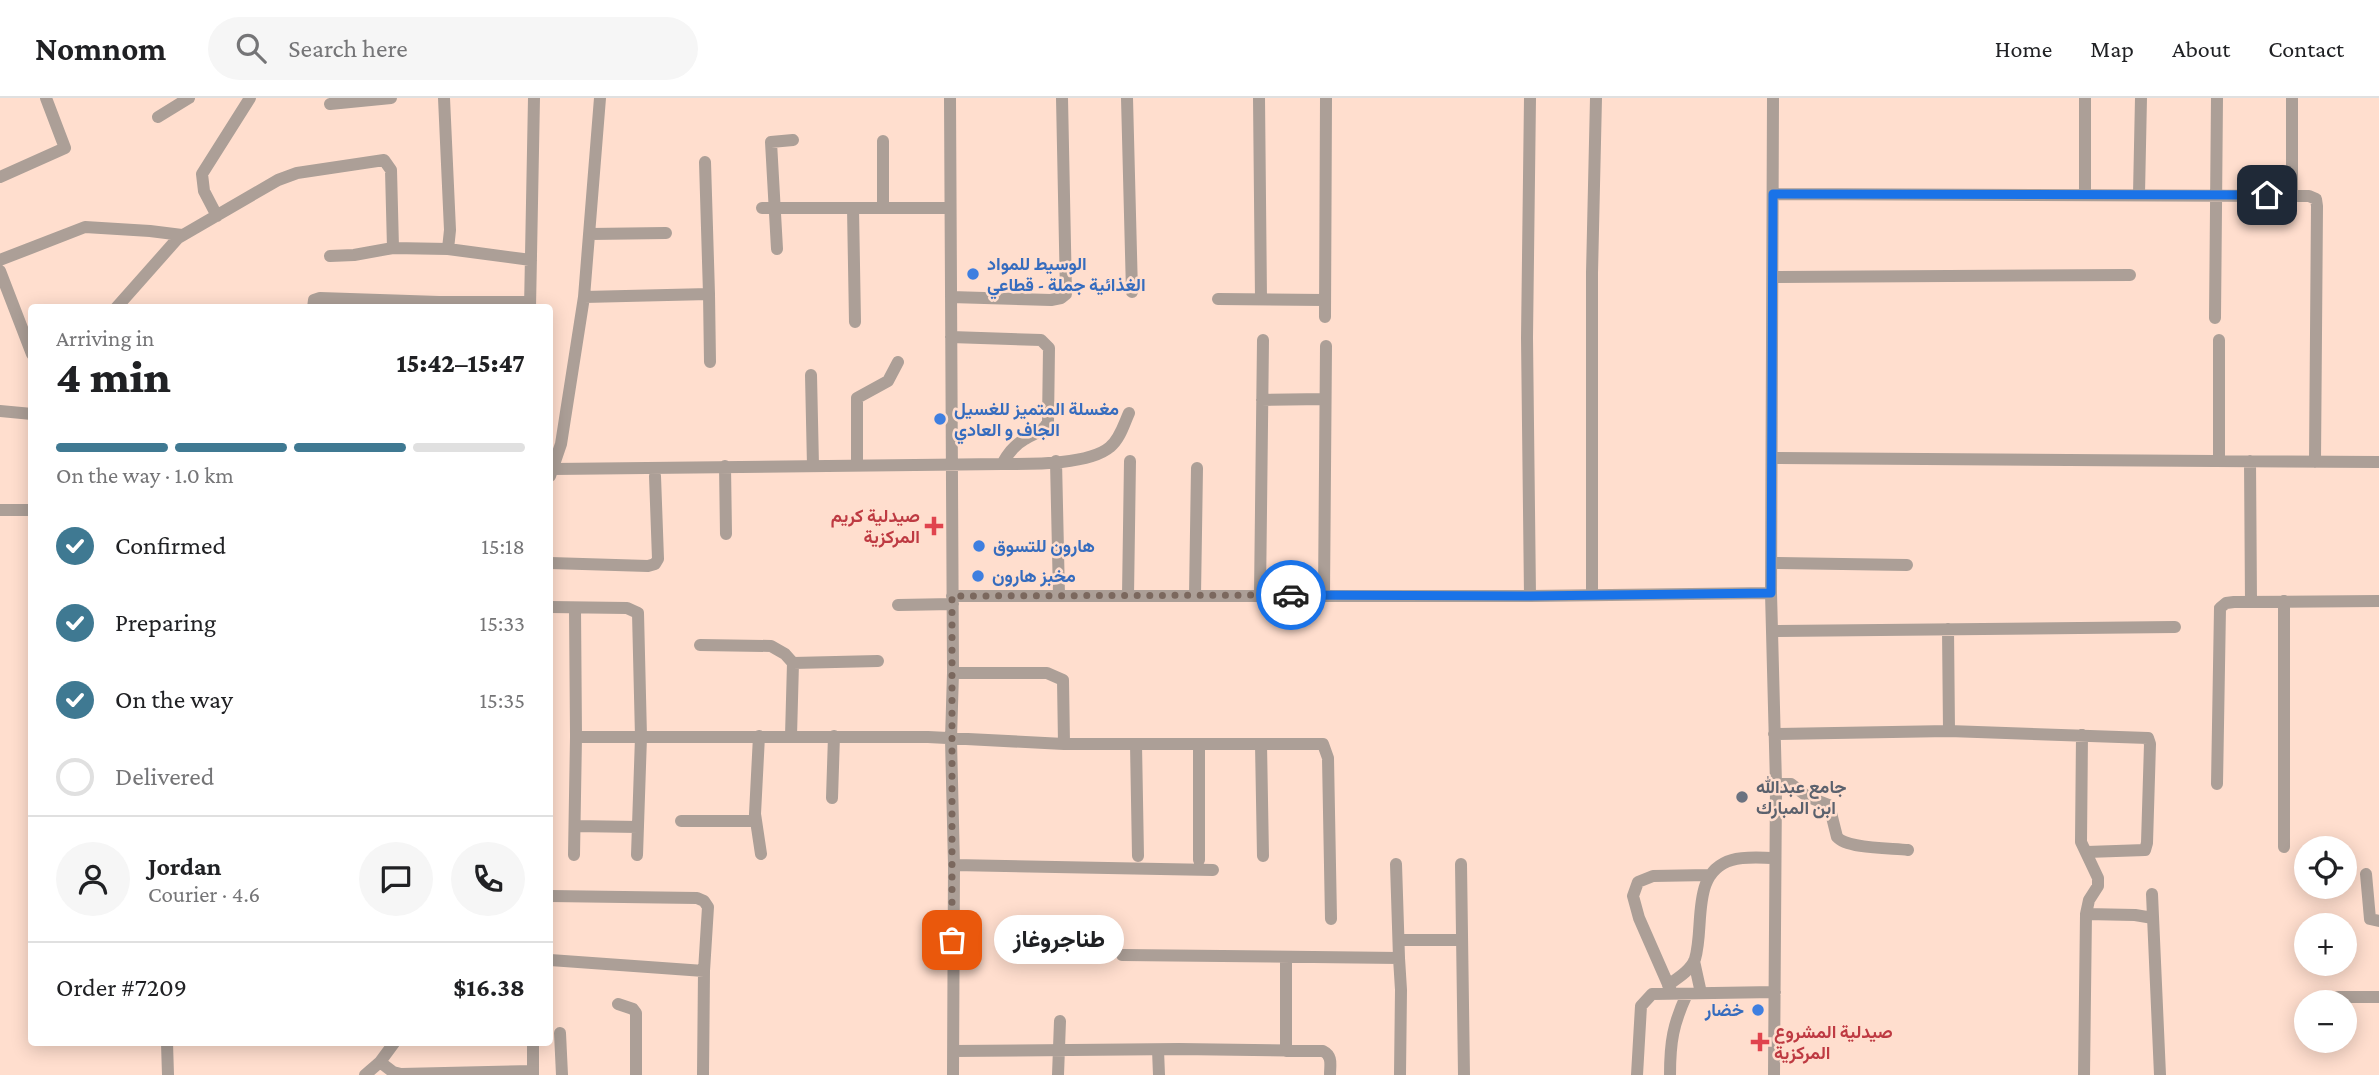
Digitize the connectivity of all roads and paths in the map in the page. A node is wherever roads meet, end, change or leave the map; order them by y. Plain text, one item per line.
1 (46, 98) edge
2 (189, 98) edge
3 (250, 98) edge
4 (391, 98) edge
5 (444, 98) edge
6 (534, 98) edge
7 (600, 98) edge
8 (950, 98) edge
9 (1062, 98) edge
10 (1127, 98) edge
11 (1259, 98) edge
12 (1326, 98) edge
13 (1530, 98) edge
14 (1596, 98) edge
15 (1773, 98) edge
16 (2085, 98) edge
17 (2141, 98) edge
18 (2217, 98) edge
19 (2292, 98) edge
20 (330, 104) dead end
21 (158, 117) dead end
22 (793, 140) dead end
23 (883, 141) dead end
24 (705, 162) dead end
25 (2, 171) edge
26 (1773, 194) junction
27 (2085, 194) junction
28 (2139, 194) junction
29 (2217, 195) junction
30 (2292, 195) junction
31 (768, 208) junction
32 (853, 208) junction
33 (883, 208) junction
34 (950, 208) junction
35 (216, 216) junction
36 (666, 233) dead end
37 (590, 234) junction
38 (182, 235) junction
39 (393, 248) junction
40 (449, 249) junction
41 (777, 249) dead end
42 (330, 256) dead end
43 (0, 260) edge
44 (530, 260) junction
45 (0, 271) edge
46 (2130, 275) dead end
47 (1773, 277) junction
48 (1132, 292) dead end
49 (709, 294) junction
50 (584, 297) junction
51 (951, 297) junction
52 (1218, 299) dead end
53 (1261, 299) junction
54 (1324, 300) junction
55 (120, 304) edge
56 (313, 304) edge
57 (374, 304) edge
58 (530, 304) edge
59 (1325, 317) dead end
60 (2215, 318) dead end
61 (855, 322) dead end
62 (951, 337) junction
63 (1263, 340) dead end
64 (2219, 340) dead end
65 (28, 344) edge
66 (1326, 346) dead end
67 (710, 362) dead end
68 (898, 362) dead end
69 (811, 375) dead end
70 (1325, 399) junction
71 (1262, 400) junction
72 (0, 411) edge
73 (1129, 413) dead end
74 (28, 414) edge
75 (1773, 458) junction
76 (1056, 461) junction
77 (1129, 461) dead end
78 (2219, 461) junction
79 (2250, 461) junction
80 (2315, 462) junction
81 (2379, 462) edge
82 (1002, 464) junction
83 (952, 465) junction
84 (553, 466) edge
85 (725, 466) junction
86 (813, 466) junction
87 (857, 466) junction
88 (1197, 468) dead end
89 (553, 472) edge
90 (655, 477) dead end
91 (0, 510) edge
92 (28, 510) edge
93 (726, 534) dead end
94 (553, 563) edge
95 (1772, 563) junction
96 (1907, 565) dead end
97 (1771, 593) junction
98 (1324, 595) junction
99 (1592, 595) junction
100 (1059, 596) junction
101 (1128, 596) junction
102 (1195, 596) junction
103 (1260, 596) junction
104 (1530, 596) junction
105 (952, 600) junction
106 (2250, 601) junction
107 (2284, 601) junction
108 (2379, 601) edge
109 (898, 605) dead end
110 (553, 607) edge
111 (575, 608) junction
112 (2175, 627) dead end
113 (1948, 629) junction
114 (1773, 631) junction
115 (700, 645) dead end
116 (878, 661) dead end
117 (793, 663) junction
118 (953, 673) junction
119 (1949, 731) junction
120 (1774, 734) junction
121 (2082, 735) junction
122 (759, 736) junction
123 (791, 736) junction
124 (834, 736) junction
125 (576, 737) junction
126 (641, 737) junction
127 (951, 739) junction
128 (1064, 744) junction
129 (1136, 744) junction
130 (1199, 744) junction
131 (1261, 744) junction
132 (2217, 784) dead end
133 (1776, 785) junction
134 (832, 798) dead end
135 (681, 821) dead end
136 (756, 821) junction
137 (575, 826) junction
138 (638, 827) junction
139 (2284, 847) dead end
140 (1909, 850) dead end
141 (2087, 852) junction
142 (761, 854) dead end
143 (574, 855) dead end
144 (637, 855) dead end
145 (1138, 856) dead end
146 (1263, 856) dead end
147 (1775, 858) junction
148 (1199, 860) dead end
149 (1396, 864) dead end
150 (1461, 864) dead end
151 (954, 865) junction
152 (1213, 870) dead end
153 (2366, 874) dead end
154 (1709, 875) junction
155 (2152, 894) dead end
156 (553, 896) edge
157 (2086, 914) junction
158 (2153, 918) junction
159 (1331, 919) dead end
160 (2379, 921) edge
161 (1398, 940) junction
162 (1462, 940) junction
163 (1122, 955) dead end
164 (1286, 957) junction
165 (1399, 958) junction
166 (553, 960) edge
167 (1694, 961) junction
168 (704, 971) junction
169 (1669, 991) junction
170 (1775, 992) junction
171 (1701, 993) junction
172 (1687, 994) junction
173 (2357, 997) edge
174 (2379, 997) edge
175 (618, 1004) dead end
176 (1676, 1016) junction
177 (1060, 1021) dead end
178 (560, 1033) dead end
179 (167, 1046) edge
180 (392, 1046) edge
181 (533, 1046) edge
182 (1158, 1049) junction
183 (1059, 1051) junction
184 (1286, 1051) junction
185 (953, 1052) junction
186 (380, 1062) junction
187 (533, 1073) edge
188 (168, 1075) edge
189 (365, 1075) edge
190 (562, 1075) edge
191 (636, 1075) edge
192 (703, 1075) edge
193 (953, 1075) edge
194 (1058, 1075) edge
195 (1159, 1075) edge
196 (1330, 1075) edge
197 (1400, 1075) edge
198 (1464, 1075) edge
199 (1637, 1075) edge
200 (1670, 1075) edge
201 (1774, 1075) edge
202 (2084, 1075) edge
203 (2160, 1075) edge

1 - 25 street
2 - 21 street
3 - 35 street
4 - 20 street
5 - 40 street
6 - 44 street
7 - 37 street
8 - 34 street
9 - 51 street
10 - 48 street
11 - 53 street
12 - 54 street
13 - 104 street
14 - 99 street
15 - 26 street
16 - 27 street
17 - 28 street
18 - 29 street
19 - 30 street
22 - 31 street
23 - 33 street
24 - 49 street
26 - 27 street
26 - 47 street
27 - 28 street
28 - 29 street
29 - 30 street
29 - 60 street
30 - 80 street
31 - 32 street
31 - 41 street
32 - 33 street
32 - 61 street
33 - 34 street
34 - 51 street
35 - 38 street
35 - 39 street
36 - 37 street
37 - 50 street
38 - 43 street
38 - 55 street
39 - 40 street
39 - 42 street
40 - 44 street
44 - 58 street
45 - 65 street
46 - 47 street
47 - 75 street
49 - 50 street
49 - 67 street
50 - 84 street
51 - 62 street
52 - 53 street
53 - 54 street
54 - 59 street
56 - 57 street
62 - 82 street
62 - 83 street
63 - 71 street
64 - 78 street
66 - 70 street
68 - 87 street
69 - 86 street
70 - 71 street
70 - 98 street
71 - 103 street
72 - 74 street
73 - 76 street
75 - 78 street
75 - 95 street
76 - 82 street
76 - 100 street
77 - 101 street
78 - 79 street
79 - 80 street
79 - 106 street
80 - 81 street
82 - 83 street
83 - 87 street
83 - 105 street
85 - 86 street
85 - 89 street
85 - 93 street
86 - 87 street
88 - 102 street
90 - 94 street
91 - 92 street
95 - 96 street
95 - 97 street
97 - 99 street
97 - 114 street
98 - 103 street
98 - 104 street
99 - 104 street
100 - 101 street
100 - 105 street
101 - 102 street
102 - 103 street
105 - 109 street
105 - 118 street
106 - 107 street
106 - 132 street
107 - 108 street
107 - 139 street
110 - 111 street
111 - 125 street
111 - 126 street
112 - 113 street
113 - 114 street
113 - 119 street
114 - 120 street
115 - 117 street
116 - 117 street
117 - 123 street
118 - 127 street
118 - 128 street
119 - 120 street
119 - 121 street
120 - 133 street
121 - 141 street
121 - 141 street
122 - 123 street
122 - 126 street
122 - 136 street
123 - 124 street
124 - 127 street
124 - 134 street
125 - 126 street
125 - 137 street
126 - 138 street
127 - 128 street
127 - 151 street
128 - 129 street
129 - 130 street
129 - 145 street
130 - 131 street
130 - 148 street
131 - 146 street
131 - 159 street
133 - 140 street
133 - 147 street
135 - 136 street
136 - 142 street
137 - 138 street
137 - 143 street
138 - 144 street
141 - 157 street
147 - 154 street
147 - 170 street
149 - 161 street
150 - 162 street
151 - 152 street
151 - 185 street
153 - 160 street
154 - 167 street
154 - 169 street
155 - 158 street
156 - 168 street
157 - 158 street
157 - 202 street
158 - 203 street
161 - 162 street
161 - 165 street
162 - 198 street
163 - 164 street
164 - 165 street
164 - 184 street
165 - 197 street
166 - 168 street
167 - 169 street
167 - 171 street
168 - 192 street
169 - 172 street
169 - 176 street
169 - 199 street
170 - 171 street
170 - 201 street
171 - 172 street
172 - 176 street
173 - 174 street
175 - 191 street
176 - 200 street
177 - 183 street
178 - 190 street
179 - 188 street
180 - 186 street
181 - 187 street
182 - 183 street
182 - 184 street
182 - 195 street
183 - 185 street
183 - 194 street
184 - 196 street
185 - 193 street
186 - 187 street
186 - 189 street

